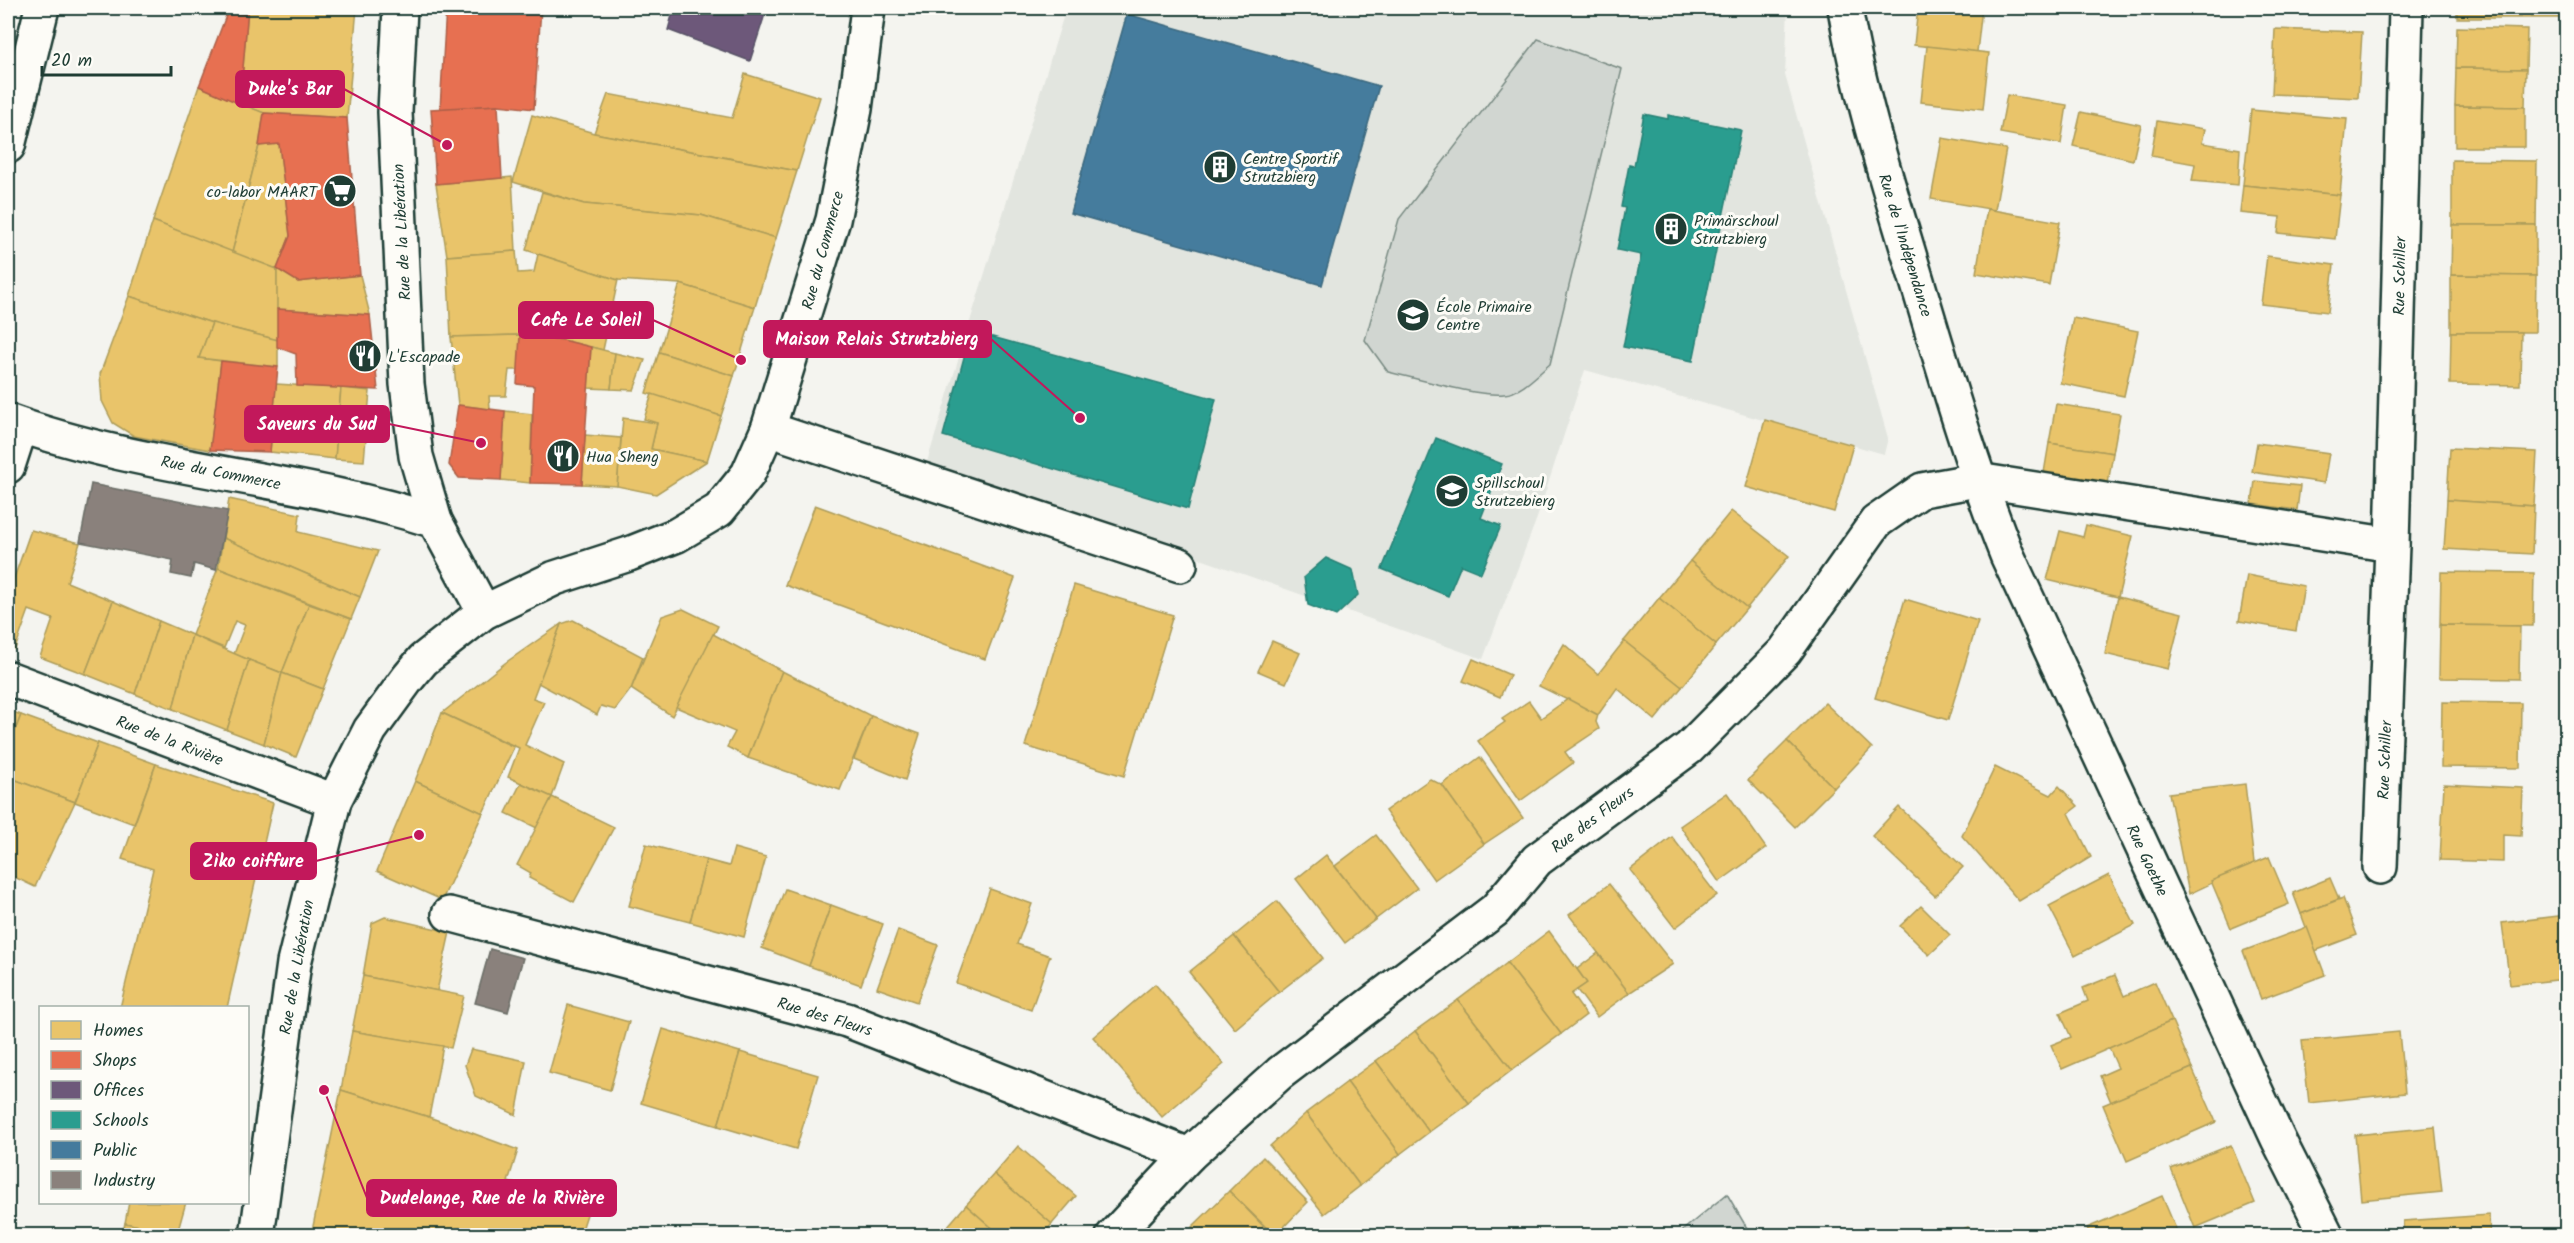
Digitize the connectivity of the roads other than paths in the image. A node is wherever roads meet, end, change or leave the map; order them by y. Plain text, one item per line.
1 (42, 8) edge
2 (400, 8) edge
3 (868, 8) edge
4 (1845, 8) edge
5 (2406, 8) edge
6 (8, 146) edge
7 (14, 424) edge
8 (768, 429) junction
9 (8, 466) edge
10 (1977, 480) junction
11 (435, 521) junction
12 (2392, 545) junction
13 (1180, 565) dead end
14 (484, 612) junction
15 (8, 678) edge
16 (334, 801) junction
17 (2380, 867) dead end
18 (449, 914) dead end
19 (1189, 1155) junction
20 (257, 1236) edge
21 (1113, 1236) edge
22 (2327, 1236) edge

1 - 6 street
2 - 11 street, Rue de la Libération
3 - 8 street, Rue du Commerce
4 - 10 street, Rue de l'Indépendance
5 - 12 street, Rue Schiller
7 - 9 street
7 - 11 street, Rue du Commerce
8 - 13 street
8 - 14 street, Rue du Commerce
10 - 12 street
10 - 19 street, Rue des Fleurs
10 - 22 street, Rue Goethe
11 - 14 street
12 - 17 street, Rue Schiller
14 - 16 street, Rue de la Libération
15 - 16 street, Rue de la Rivière
16 - 20 street, Rue de la Libération
18 - 19 street, Rue des Fleurs
19 - 21 street, Rue des Fleurs

